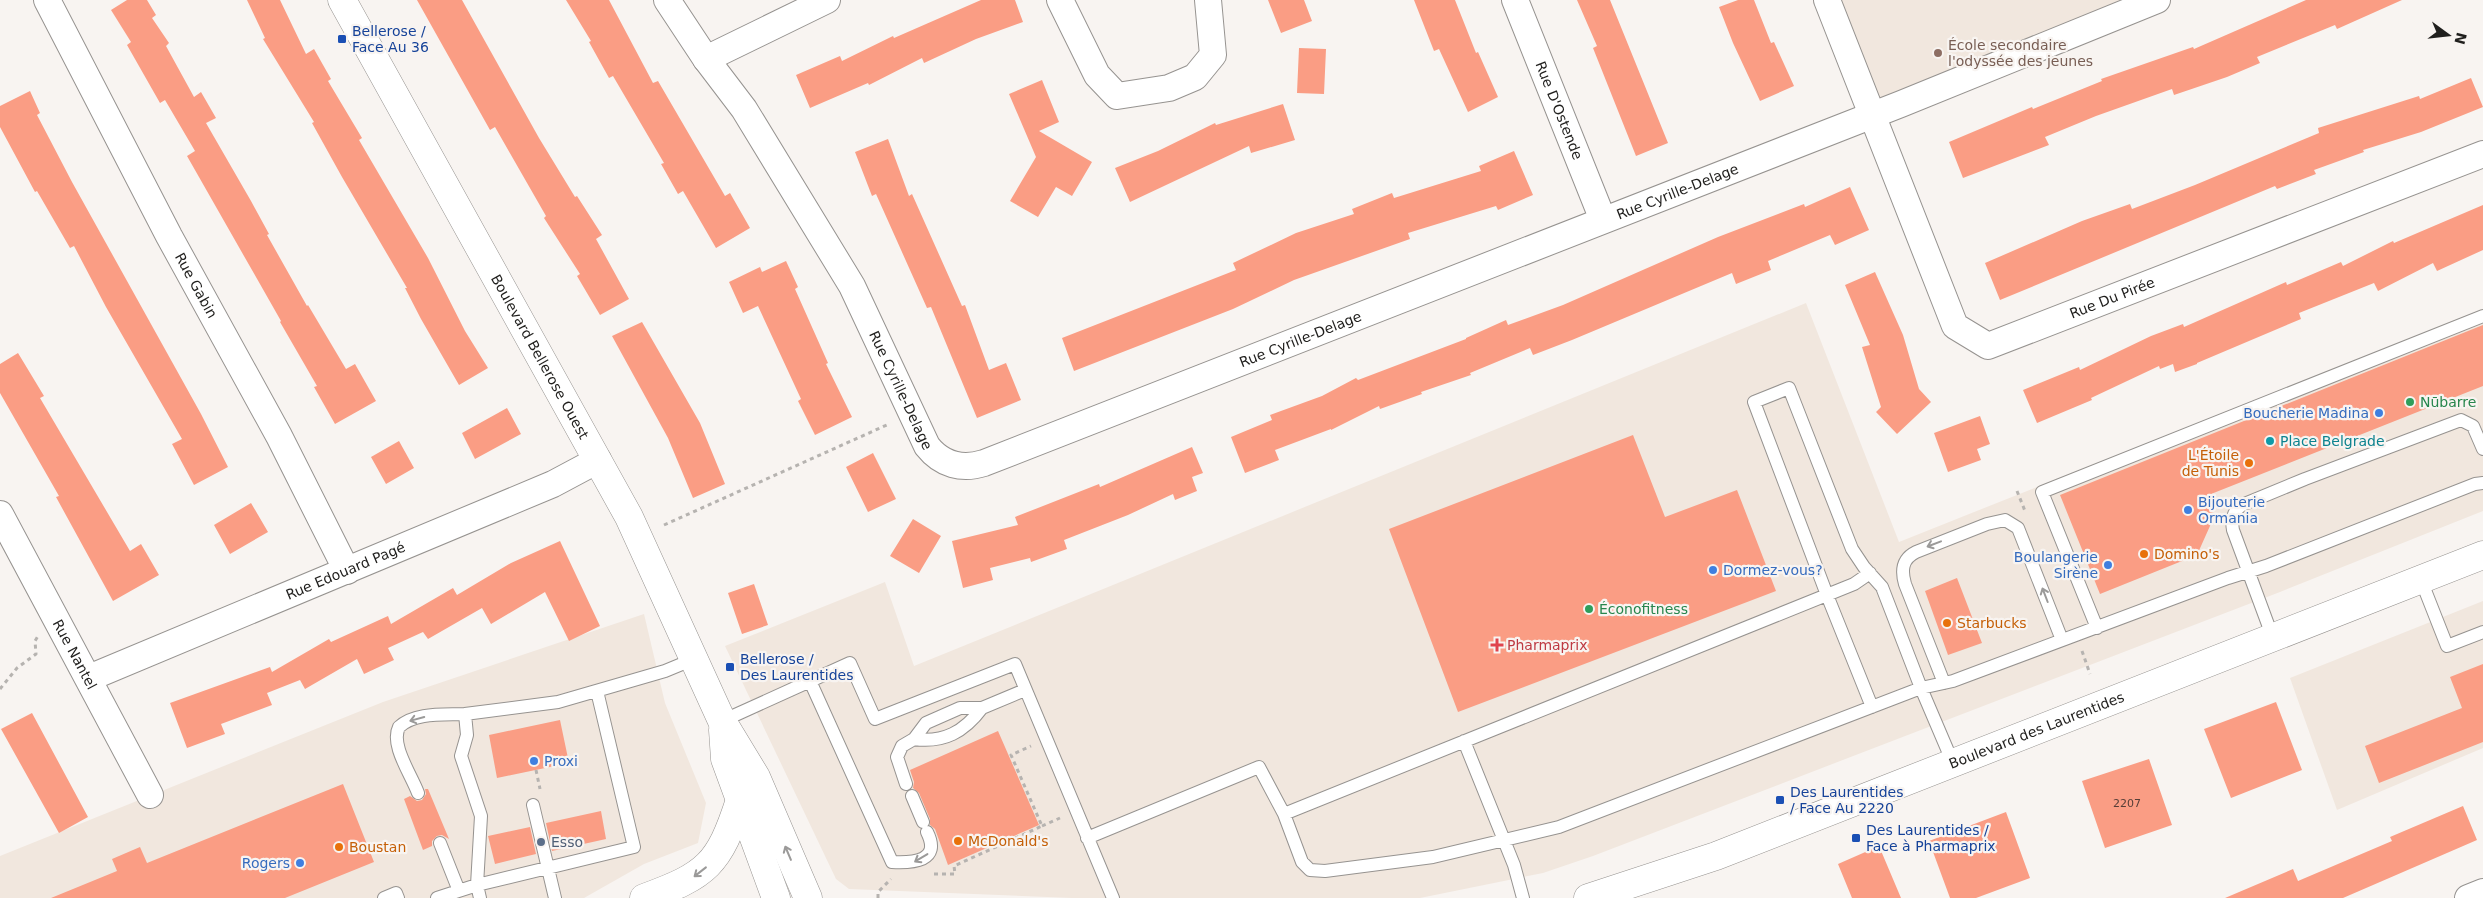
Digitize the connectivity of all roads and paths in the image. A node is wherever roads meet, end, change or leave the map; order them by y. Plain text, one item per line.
1 (47, 0) edge
2 (342, 0) edge
3 (667, 0) edge
4 (826, 0) edge
5 (1060, 0) edge
6 (1208, 0) edge
7 (1515, 0) edge
8 (1827, 0) edge
9 (2157, 0) edge
10 (706, 59) junction
11 (1873, 115) junction
12 (2483, 154) edge
13 (1603, 220) junction
14 (2483, 316) edge
15 (889, 424) dead end
16 (2483, 449) edge
17 (598, 460) junction
18 (2483, 483) edge
19 (0, 514) edge
20 (664, 525) dead end
21 (2483, 555) edge
22 (347, 571) junction
23 (2248, 571) junction
24 (1870, 573) junction
25 (2421, 580) junction
26 (1827, 595) junction
27 (59, 622) junction
28 (2097, 628) junction
29 (2483, 632) edge
30 (2273, 638) junction
31 (2062, 640) junction
32 (2081, 649) dead end
33 (694, 659) junction
34 (2090, 674) dead end
35 (89, 678) junction
36 (810, 681) junction
37 (1944, 683) junction
38 (1921, 688) junction
39 (0, 689) edge
40 (1025, 690) junction
41 (597, 691) junction
42 (1872, 707) junction
43 (982, 708) junction
44 (465, 714) junction
45 (722, 721) junction
46 (914, 739) junction
47 (1464, 741) junction
48 (1011, 755) dead end
49 (1953, 764) junction
50 (906, 784) dead end
51 (418, 793) dead end
52 (150, 794) dead end
53 (912, 796) dead end
54 (740, 800) junction
55 (533, 805) dead end
56 (1284, 814) junction
57 (1087, 838) junction
58 (1504, 841) junction
59 (440, 843) dead end
60 (954, 866) dead end
61 (547, 868) junction
62 (895, 868) junction
63 (477, 885) junction
64 (459, 891) junction
65 (2483, 892) edge
66 (384, 898) edge
67 (398, 898) edge
68 (437, 898) edge
69 (480, 898) edge
70 (555, 898) edge
71 (644, 898) edge
72 (776, 898) edge
73 (808, 898) edge
74 (878, 898) edge
75 (1113, 898) edge
76 (1524, 898) edge
77 (1588, 898) edge
78 (2468, 898) edge

1 - 22 street, Rue Gabin
2 - 17 street, Boulevard Bellerose Ouest
3 - 10 street, Rue Cyrille-Delage
4 - 10 street
5 - 6 street
7 - 13 street, Rue D'Ostende
8 - 11 street
9 - 11 street, Rue Cyrille-Delage
10 - 13 street, Rue Cyrille-Delage
11 - 12 street, Rue Du Pirée
11 - 13 street, Rue Cyrille-Delage
14 - 28 lane
15 - 20 path
16 - 23 lane
17 - 22 street, Rue Edouard Pagé
17 - 33 street, Boulevard Bellerose Ouest
18 - 23 lane
19 - 27 street, Rue Nantel
21 - 25 street, Boulevard des Laurentides
22 - 35 street, Rue Edouard Pagé
23 - 28 lane
23 - 30 lane
24 - 26 lane
24 - 26 lane
24 - 38 lane
25 - 29 lane
25 - 30 street, Boulevard des Laurentides
26 - 42 lane
26 - 47 lane
27 - 35 street, Rue Nantel
27 - 39 path
28 - 31 lane
30 - 49 street, Boulevard des Laurentides
31 - 37 lane
31 -> 37 lane
32 - 34 path
33 - 41 lane
33 - 45 street, Boulevard Bellerose Ouest
35 - 52 street, Rue Nantel
36 - 40 lane
36 - 45 lane
36 - 62 lane
37 - 38 lane
38 - 42 lane
38 - 49 lane
40 - 43 lane
40 - 57 lane
41 - 44 lane
41 - 61 lane
42 - 58 lane
43 - 46 lane
43 - 46 lane
44 -> 51 lane
44 - 63 lane
45 - 54 street, Boulevard Bellerose Ouest
73 -> 45 street, Boulevard Bellerose Ouest
46 - 50 lane
47 - 56 lane
47 - 58 lane
48 - 60 path
49 - 77 street, Boulevard des Laurentides
53 -> 62 lane
54 -> 71 street
54 - 72 street, Boulevard Bellerose Ouest
55 - 61 lane
56 - 57 lane
56 - 58 lane
57 - 75 lane
58 - 76 lane
59 - 64 lane
61 - 63 lane
61 - 70 lane
62 - 74 path
63 - 64 lane
63 - 69 lane
64 - 68 lane
65 - 78 street
66 - 67 lane

